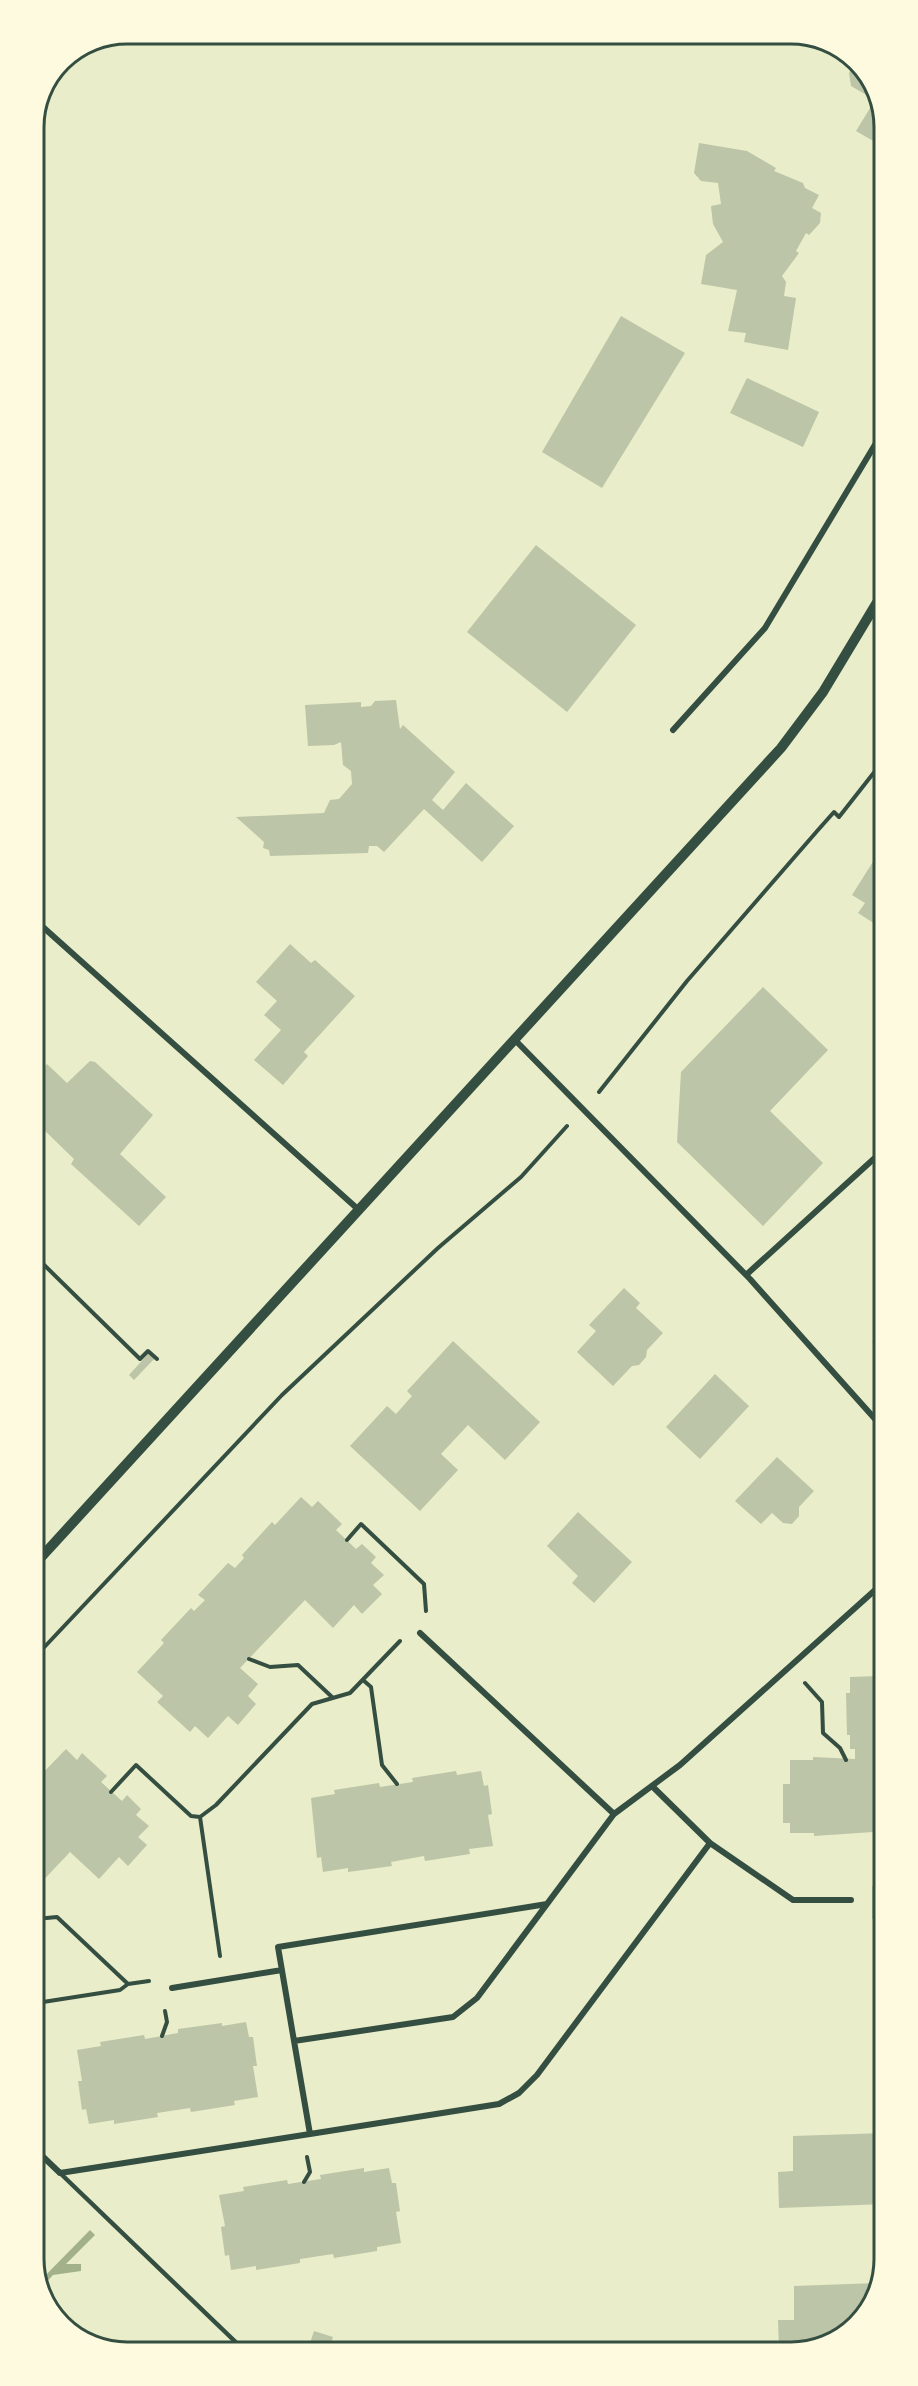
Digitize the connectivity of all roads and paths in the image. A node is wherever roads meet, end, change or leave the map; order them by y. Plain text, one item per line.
1 (874, 446) edge
2 (874, 607) edge
3 (673, 730) dead end
4 (874, 772) edge
5 (44, 928) edge
6 (516, 1041) junction
7 (585, 1108) junction
8 (874, 1159) edge
9 (360, 1211) junction
10 (44, 1265) edge
11 (746, 1275) junction
12 (156, 1359) dead end
13 (874, 1418) edge
14 (346, 1540) dead end
15 (44, 1554) edge
16 (874, 1591) edge
17 (420, 1620) dead end
18 (420, 1633) dead end
19 (405, 1635) dead end
20 (44, 1647) edge
21 (249, 1659) dead end
22 (791, 1667) junction
23 (363, 1680) junction
24 (332, 1697) junction
25 (846, 1760) dead end
26 (396, 1784) dead end
27 (653, 1787) junction
28 (111, 1792) dead end
29 (614, 1814) junction
30 (200, 1817) junction
31 (710, 1843) junction
32 (852, 1900) dead end
33 (548, 1904) junction
34 (44, 1918) edge
35 (221, 1959) dead end
36 (282, 1970) junction
37 (160, 1979) dead end
38 (129, 1984) junction
39 (172, 1988) dead end
40 (164, 2000) dead end
41 (44, 2002) edge
42 (162, 2036) dead end
43 (294, 2041) junction
44 (310, 2134) junction
45 (44, 2158) edge
46 (60, 2173) junction
47 (236, 2342) edge

1 - 3 street
2 - 6 street
4 - 7 path
5 - 9 street
6 - 7 street
6 - 9 street
7 - 11 street
7 - 20 path
8 - 11 street
9 - 15 street
10 - 12 path
11 - 13 street
14 - 17 path
16 - 22 street
18 - 29 street
19 - 23 path
21 - 24 path
22 - 25 path
22 - 27 street
23 - 24 path
23 - 26 path
24 - 30 path
27 - 29 street
27 - 31 street
28 - 30 path
29 - 33 street
30 - 35 path
31 - 32 street
31 - 44 street
33 - 36 street
33 - 43 street
34 - 38 path
36 - 39 street
36 - 43 street
37 - 38 path
38 - 41 path
40 - 42 path
43 - 44 street
44 - 46 street
45 - 46 street
46 - 47 lane

